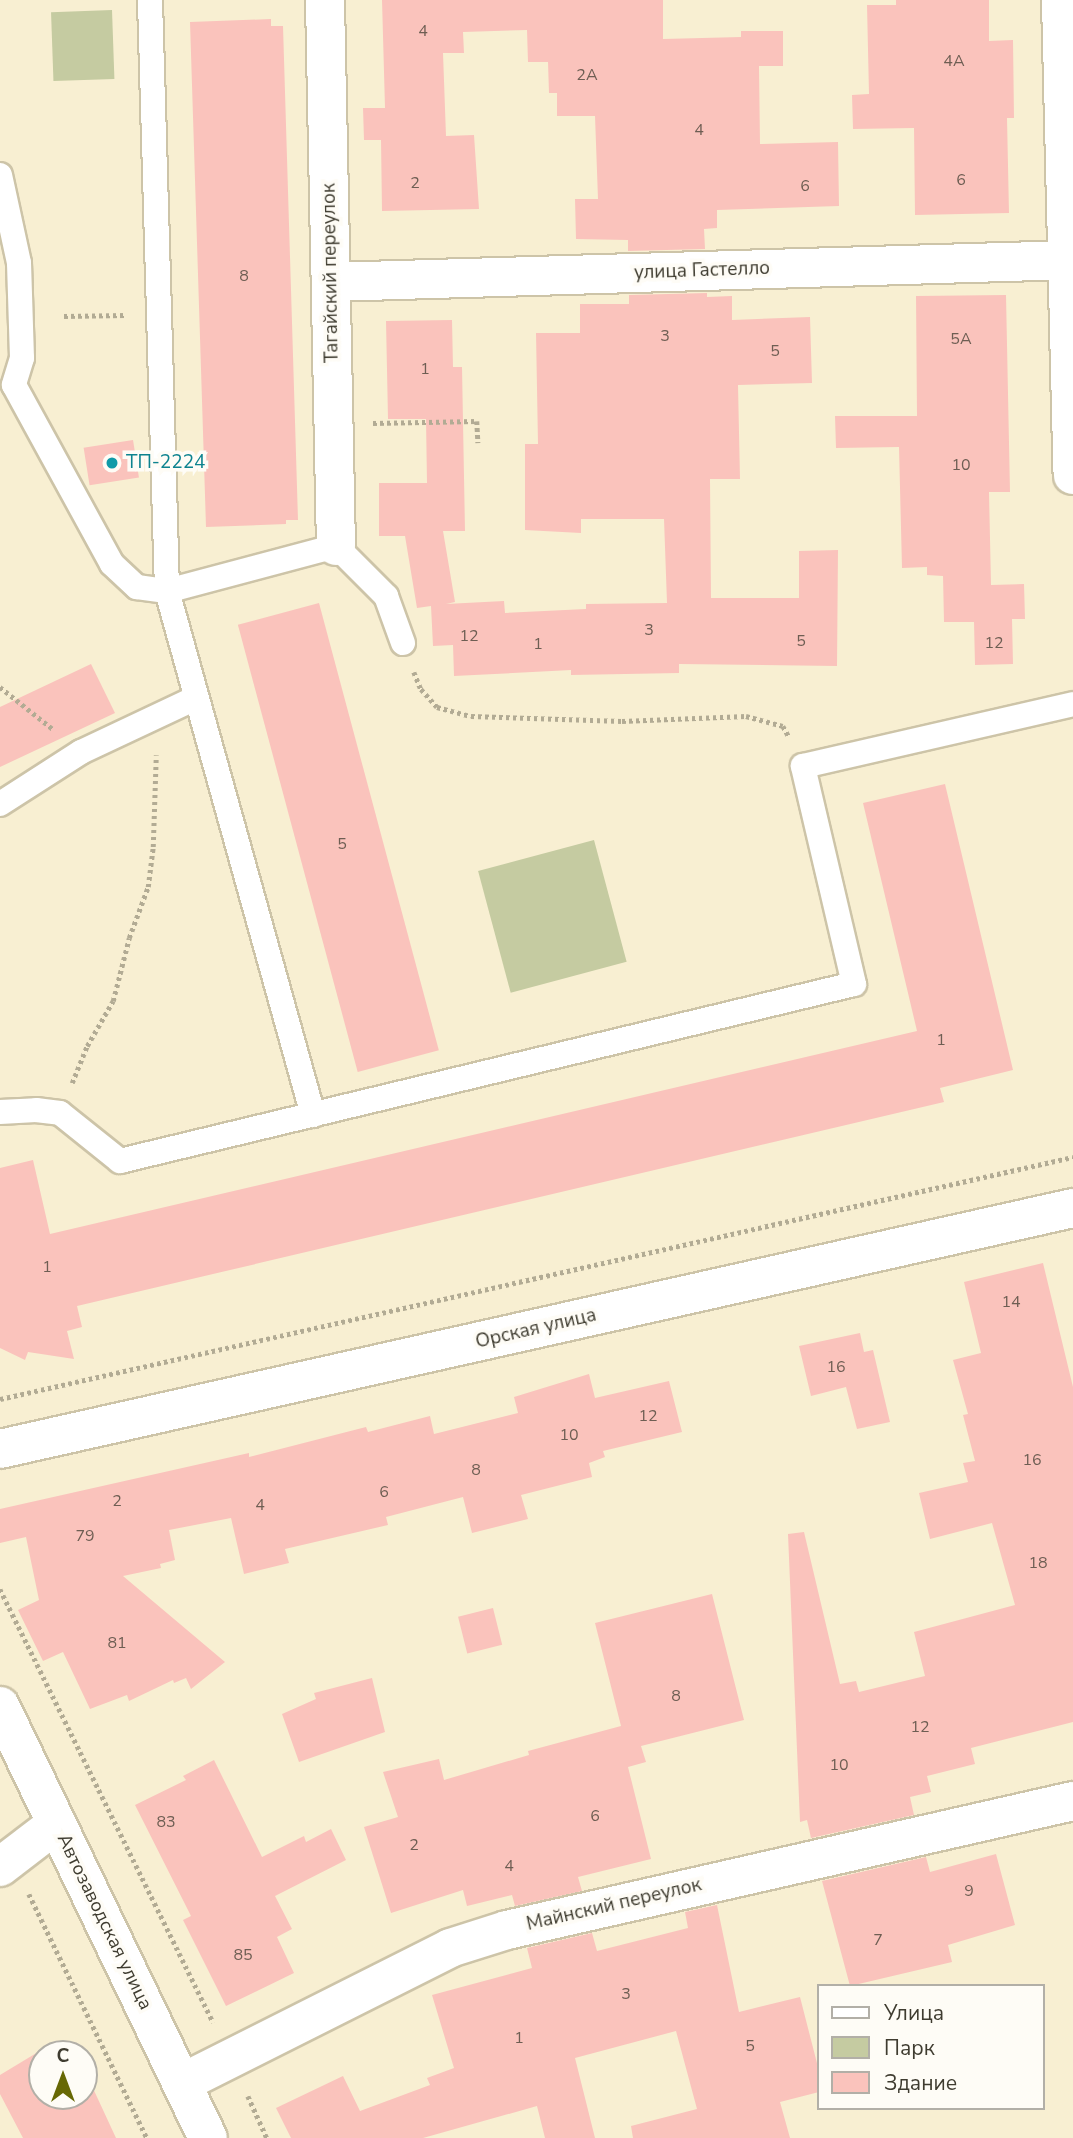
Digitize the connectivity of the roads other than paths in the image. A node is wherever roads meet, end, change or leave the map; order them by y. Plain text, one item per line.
1 (150, 0) edge
2 (325, 0) edge
3 (1061, 0) edge
4 (0, 175) edge
5 (1070, 260) edge
6 (331, 282) junction
7 (7, 380) edge
8 (1073, 475) edge
9 (336, 546) junction
10 (167, 591) junction
11 (403, 643) road end
12 (196, 698) junction
13 (1073, 704) edge
14 (0, 804) edge
15 (0, 1112) edge
16 (313, 1115) junction
17 (1073, 1208) edge
18 (0, 1449) edge
19 (0, 1706) edge
20 (1073, 1801) edge
21 (56, 1824) junction
22 (6, 1862) edge
23 (182, 2083) junction
24 (207, 2138) edge

1 - 10 lane
2 - 6 street, Тагайский переулок
3 - 5 street
4 - 7 lane
5 - 6 street, улица Гастелло
5 - 8 street
6 - 9 street, Тагайский переулок
7 - 10 lane
9 - 10 lane
9 - 11 lane
10 - 12 lane
12 - 14 lane
12 - 16 lane
13 - 16 lane
15 - 16 lane
17 - 18 street, Орская улица
19 - 21 street, Автозаводская улица
20 - 23 street, Майнский переулок
21 - 22 street
21 - 23 street, Автозаводская улица
23 - 24 street, Автозаводская улица

